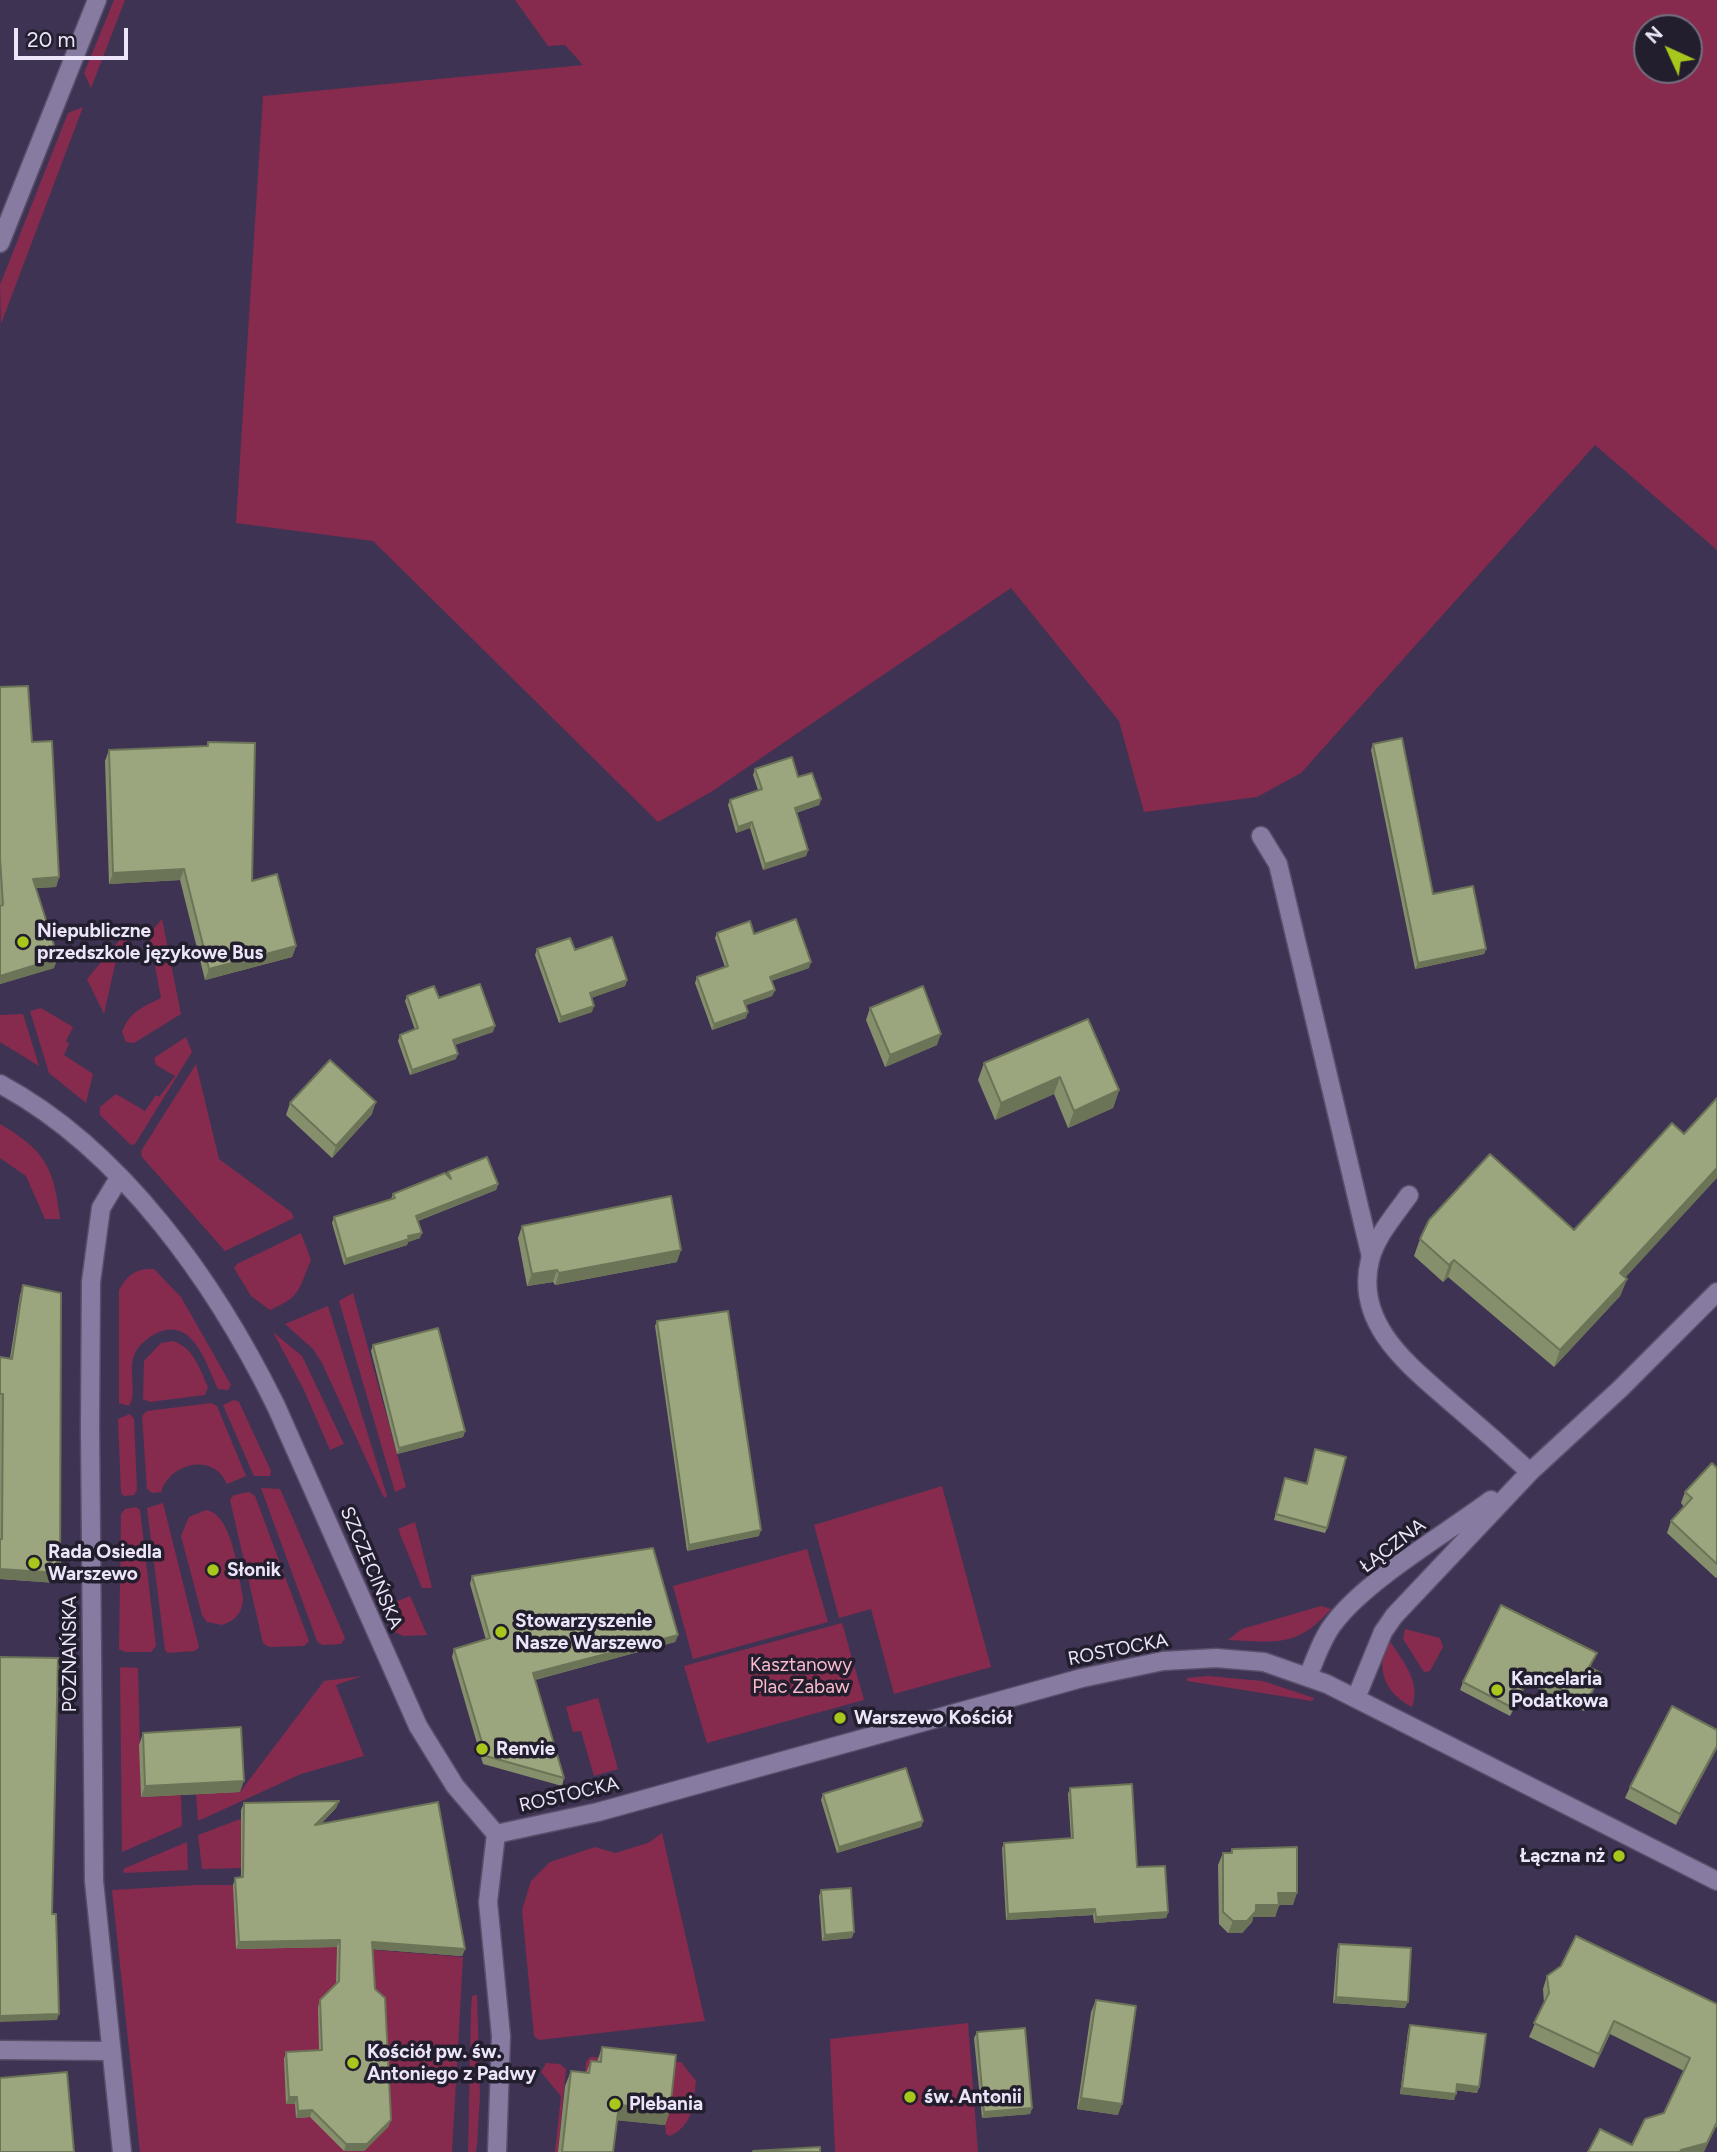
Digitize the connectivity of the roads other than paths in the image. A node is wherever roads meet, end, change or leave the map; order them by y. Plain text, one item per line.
1 (97, 0) edge
2 (0, 243) edge
3 (1261, 836) dead end
4 (0, 1084) edge
5 (119, 1178) junction
6 (1409, 1195) dead end
7 (1371, 1257) junction
8 (1717, 1292) edge
9 (1530, 1472) junction
10 (1308, 1676) junction
11 (1356, 1698) junction
12 (496, 1834) junction
13 (1717, 1881) edge
14 (0, 2050) edge
15 (111, 2051) junction
16 (122, 2152) edge
17 (497, 2152) edge

1 - 2 street
3 - 7 street
4 - 5 street, SZCZECIŃSKA
5 - 12 street, SZCZECIŃSKA
5 - 15 street, POZNAŃSKA
6 - 7 street
7 - 9 street
8 - 9 street, ŁĄCZNA
9 - 10 street, ŁĄCZNA
9 - 11 street, ŁĄCZNA
10 - 11 street, ROSTOCKA
10 - 12 street, ROSTOCKA
11 - 13 street, ROSTOCKA
12 - 17 street
14 - 15 street
15 - 16 street, POZNAŃSKA

